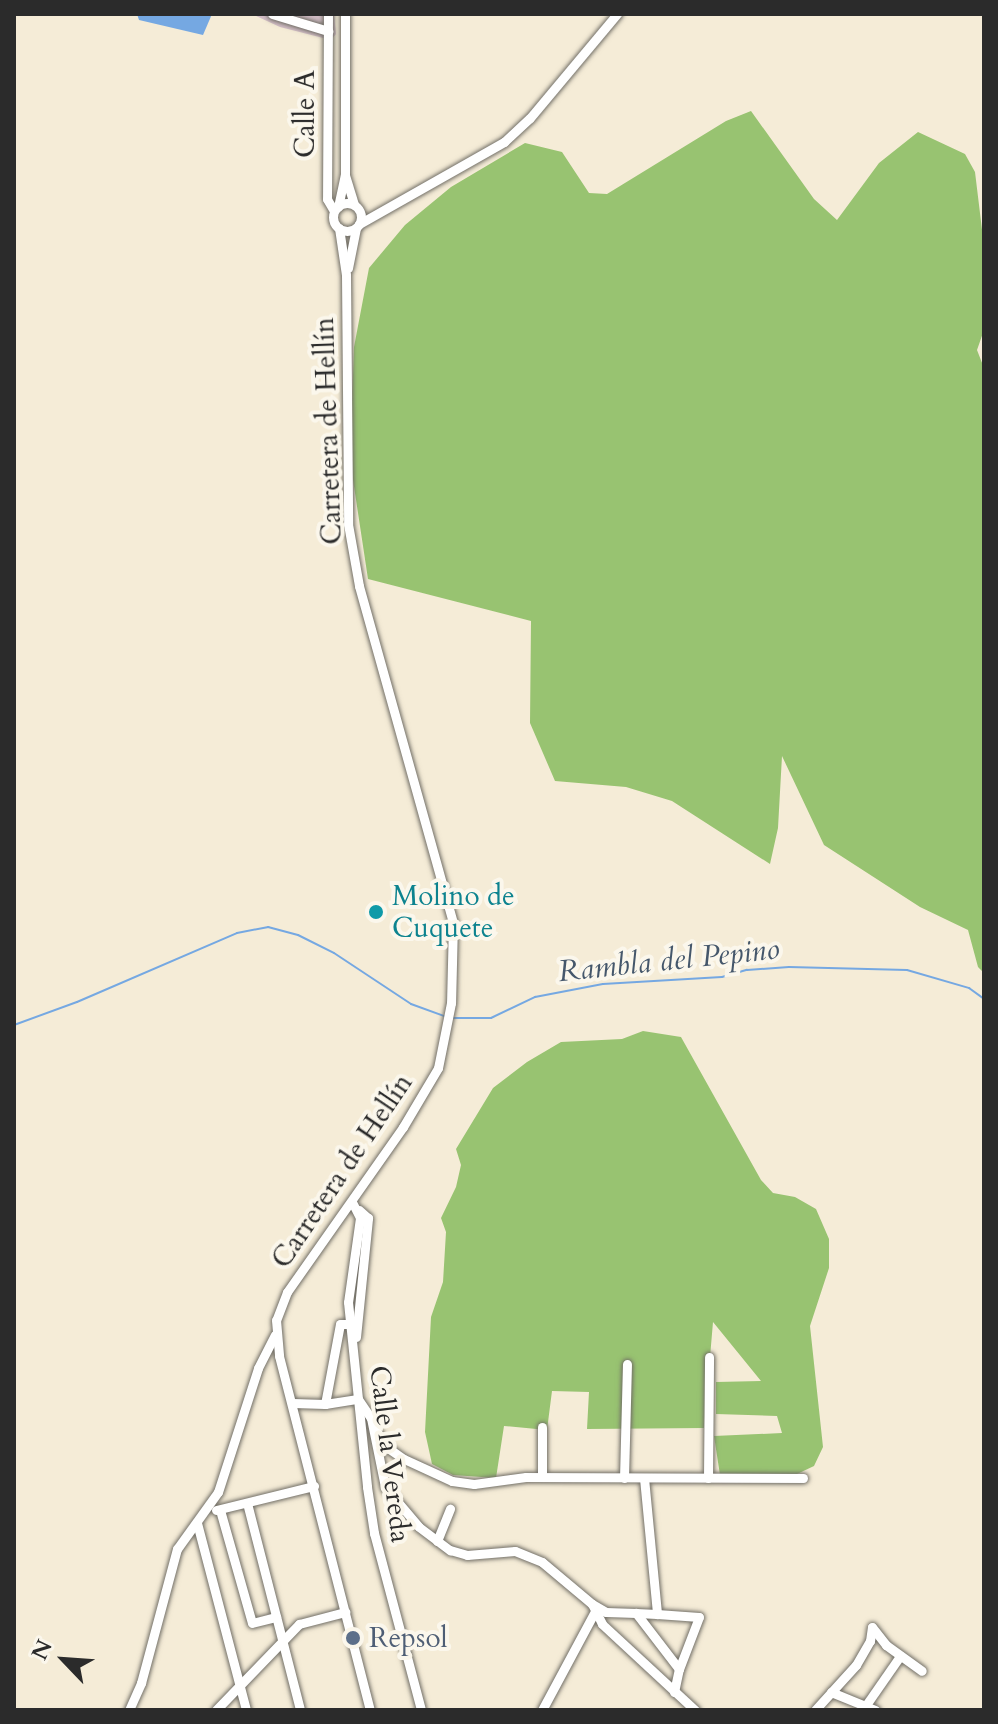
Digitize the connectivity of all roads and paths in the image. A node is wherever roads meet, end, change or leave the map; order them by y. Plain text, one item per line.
1 (272, 14) edge
2 (328, 14) edge
3 (345, 14) edge
4 (617, 14) edge
5 (328, 31) junction
6 (345, 175) junction
7 (333, 207) junction
8 (356, 207) junction
9 (383, 209) junction
10 (358, 226) junction
11 (339, 228) junction
12 (346, 275) junction
13 (355, 1206) junction
14 (350, 1324) junction
15 (275, 1335) junction
16 (354, 1349) junction
17 (709, 1357) dead end
18 (627, 1364) dead end
19 (358, 1399) junction
20 (293, 1403) junction
21 (325, 1404) junction
22 (372, 1423) junction
23 (542, 1427) dead end
24 (542, 1477) junction
25 (624, 1478) junction
26 (644, 1478) junction
27 (708, 1478) junction
28 (803, 1478) dead end
29 (314, 1486) junction
30 (247, 1503) junction
31 (450, 1509) dead end
32 (220, 1510) junction
33 (206, 1511) junction
34 (197, 1523) junction
35 (437, 1541) junction
36 (593, 1608) junction
37 (345, 1612) junction
38 (636, 1613) junction
39 (657, 1614) junction
40 (276, 1617) junction
41 (284, 1640) junction
42 (900, 1656) junction
43 (679, 1669) junction
44 (922, 1671) dead end
45 (239, 1686) junction
46 (674, 1692) junction
47 (831, 1692) junction
48 (870, 1707) edge
49 (129, 1710) edge
50 (216, 1710) edge
51 (246, 1710) edge
52 (300, 1710) edge
53 (370, 1710) edge
54 (421, 1710) edge
55 (542, 1710) edge
56 (695, 1710) edge
57 (815, 1710) edge

1 - 5 street
2 - 5 street, Calle A
3 - 6 street, Carretera de Hellín
4 - 9 street
5 - 7 street, Calle A
6 - 7 street, Carretera de Hellín
6 - 8 street, Carretera de Hellín
7 - 8 street
7 - 11 street, Carretera de Hellín
8 - 9 street
8 - 10 street, Carretera de Hellín
9 - 10 street
10 - 11 street
10 - 12 street, Carretera de Hellín
11 - 12 street, Carretera de Hellín
12 - 13 street, Carretera de Hellín
13 - 14 street, Calle la Vereda
13 - 15 street, Carretera de Hellín
13 - 16 street
14 - 16 street, Calle la Vereda
14 - 21 street
15 - 20 street, Carretera de Hellín
15 - 33 street
16 - 19 street, Calle la Vereda
17 - 27 street
18 - 25 street
19 - 21 street
19 - 22 street
19 - 54 street, Calle la Vereda
20 - 21 street
20 - 29 street, Carretera de Hellín
22 - 24 street
22 - 35 street
23 - 24 street
24 - 25 street
25 - 26 street
26 - 27 street
26 - 39 street
27 - 28 street
29 - 30 street
29 - 37 street, Carretera de Hellín
30 - 32 street
30 - 40 street
31 - 35 street
32 - 33 street
32 - 40 street
33 - 34 street
34 - 45 street
34 - 49 street
35 - 36 street
36 - 38 street
36 - 46 street
36 - 55 street
37 - 41 street
37 - 53 street, Carretera de Hellín
38 - 39 street
38 - 43 street
39 - 43 street
40 - 41 street
41 - 45 street
41 - 52 street
42 - 44 street
42 - 47 street
42 - 48 street
43 - 46 street
45 - 50 street
45 - 51 street
46 - 56 street
47 - 48 street
47 - 57 street

